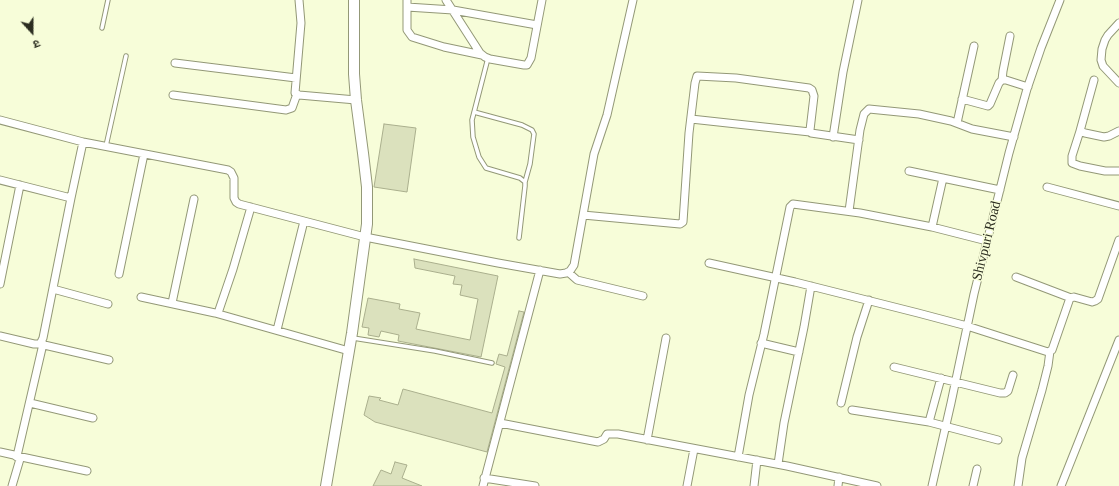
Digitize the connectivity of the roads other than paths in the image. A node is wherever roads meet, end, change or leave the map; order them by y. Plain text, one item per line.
1 (108, 0) edge
2 (299, 0) edge
3 (354, 0) edge
4 (446, 0) edge
5 (542, 0) edge
6 (633, 0) edge
7 (858, 0) edge
8 (1060, 0) edge
9 (407, 4) edge
10 (452, 10) junction
11 (1119, 23) edge
12 (537, 25) junction
13 (102, 28) dead end
14 (1010, 36) dead end
15 (974, 46) dead end
16 (126, 56) dead end
17 (485, 57) junction
18 (175, 63) dead end
19 (296, 78) junction
20 (1002, 80) junction
21 (1094, 80) dead end
22 (1119, 83) edge
23 (1028, 87) junction
24 (297, 94) junction
25 (172, 95) dead end
26 (962, 99) junction
27 (356, 100) junction
28 (474, 112) junction
29 (691, 119) junction
30 (0, 120) edge
31 (957, 123) junction
32 (1080, 131) junction
33 (1119, 131) edge
34 (810, 132) junction
35 (1014, 136) junction
36 (833, 137) junction
37 (859, 140) junction
38 (83, 142) junction
39 (106, 146) junction
40 (144, 154) junction
41 (909, 171) dead end
42 (1119, 171) edge
43 (943, 178) junction
44 (0, 180) edge
45 (525, 182) junction
46 (20, 185) junction
47 (1047, 187) dead end
48 (1000, 190) junction
49 (71, 198) junction
50 (194, 199) dead end
51 (1119, 206) edge
52 (251, 207) junction
53 (849, 211) junction
54 (583, 215) junction
55 (304, 221) junction
56 (932, 227) junction
57 (365, 237) junction
58 (519, 238) dead end
59 (1119, 240) edge
60 (987, 241) junction
61 (710, 263) dead end
62 (540, 270) junction
63 (568, 272) junction
64 (119, 274) dead end
65 (1016, 277) dead end
66 (775, 278) junction
67 (0, 284) edge
68 (811, 286) junction
69 (53, 289) junction
70 (643, 296) dead end
71 (141, 297) dead end
72 (1071, 298) junction
73 (869, 300) junction
74 (172, 303) junction
75 (108, 304) dead end
76 (218, 313) junction
77 (967, 326) junction
78 (276, 330) junction
79 (0, 336) edge
80 (351, 338) junction
81 (666, 338) dead end
82 (1119, 340) edge
83 (761, 343) junction
84 (42, 344) junction
85 (349, 351) junction
86 (1050, 351) junction
87 (799, 352) junction
88 (109, 360) dead end
89 (492, 363) dead end
90 (894, 367) dead end
91 (1013, 375) dead end
92 (941, 378) junction
93 (955, 381) junction
94 (30, 403) junction
95 (841, 403) dead end
96 (852, 410) dead end
97 (94, 418) dead end
98 (929, 422) junction
99 (500, 423) junction
100 (945, 426) junction
101 (647, 440) junction
102 (998, 440) dead end
103 (694, 449) junction
104 (0, 452) edge
105 (17, 456) junction
106 (738, 457) junction
107 (757, 460) junction
108 (778, 464) junction
109 (977, 469) dead end
110 (87, 472) dead end
111 (839, 477) junction
112 (484, 478) junction
113 (12, 486) edge
114 (326, 486) edge
115 (483, 486) edge
116 (535, 486) edge
117 (687, 486) edge
118 (754, 486) edge
119 (838, 486) edge
120 (877, 486) edge
121 (932, 486) edge
122 (974, 486) edge
123 (1018, 486) edge
124 (1061, 486) edge

1 - 13 lane
2 - 19 street
3 - 27 main road
4 - 10 street
5 - 12 street
6 - 54 street
7 - 36 street
8 - 23 street, Shivpuri Road
9 - 10 street
9 - 17 street
10 - 12 street
10 - 17 street
11 - 22 street
12 - 17 street
14 - 20 street
15 - 26 street
16 - 39 lane
17 - 28 lane
18 - 19 street
19 - 24 street
20 - 23 street
20 - 26 street
21 - 32 street
23 - 35 street, Shivpuri Road
24 - 25 street
24 - 27 street
26 - 31 street
27 - 57 main road
28 - 45 lane
28 - 45 lane
29 - 34 street
29 - 34 street
29 - 54 street
30 - 38 street
31 - 35 street
31 - 37 street
32 - 33 street
32 - 42 street
34 - 36 street
35 - 48 street, Shivpuri Road
36 - 37 street
37 - 53 street
38 - 39 street
38 - 49 street
39 - 40 street
40 - 52 street
40 - 64 street
41 - 43 street
43 - 48 street
43 - 56 street
44 - 46 street
45 - 58 lane
46 - 49 street
46 - 67 street
47 - 51 street
48 - 60 street, Shivpuri Road
49 - 69 street
50 - 74 street
52 - 55 street
52 - 76 street
53 - 56 street
53 - 66 street
54 - 63 street
55 - 57 street
55 - 78 street
56 - 60 street
57 - 62 street
57 - 80 main road
59 - 72 street
60 - 77 street, Shivpuri Road
61 - 66 street
62 - 63 street
62 - 99 street
63 - 70 street
65 - 72 street
66 - 68 street
66 - 83 street
68 - 73 street
68 - 87 street
69 - 75 street
69 - 84 street
71 - 74 street
72 - 86 street
73 - 77 street
73 - 95 street
74 - 76 street
76 - 78 street
77 - 86 street
77 - 93 street, Shivpuri Road
78 - 85 street
79 - 84 street
80 - 85 main road
80 - 89 lane
81 - 101 street
82 - 124 street
83 - 87 street
83 - 106 street
84 - 88 street
84 - 94 street
85 - 114 main road
86 - 123 street
87 - 108 street
90 - 92 street
91 - 93 street
92 - 93 street
92 - 98 street
93 - 100 street, Shivpuri Road
94 - 97 street
94 - 105 street
96 - 98 street
98 - 100 street
99 - 101 street
99 - 112 street
100 - 102 street
100 - 121 street, Shivpuri Road
101 - 103 street
103 - 106 street
103 - 117 street
104 - 105 street
105 - 110 street
105 - 113 street
106 - 107 street
107 - 108 street
107 - 118 street
108 - 111 street
109 - 122 street
111 - 119 street
111 - 120 street
112 - 115 street
112 - 116 street

